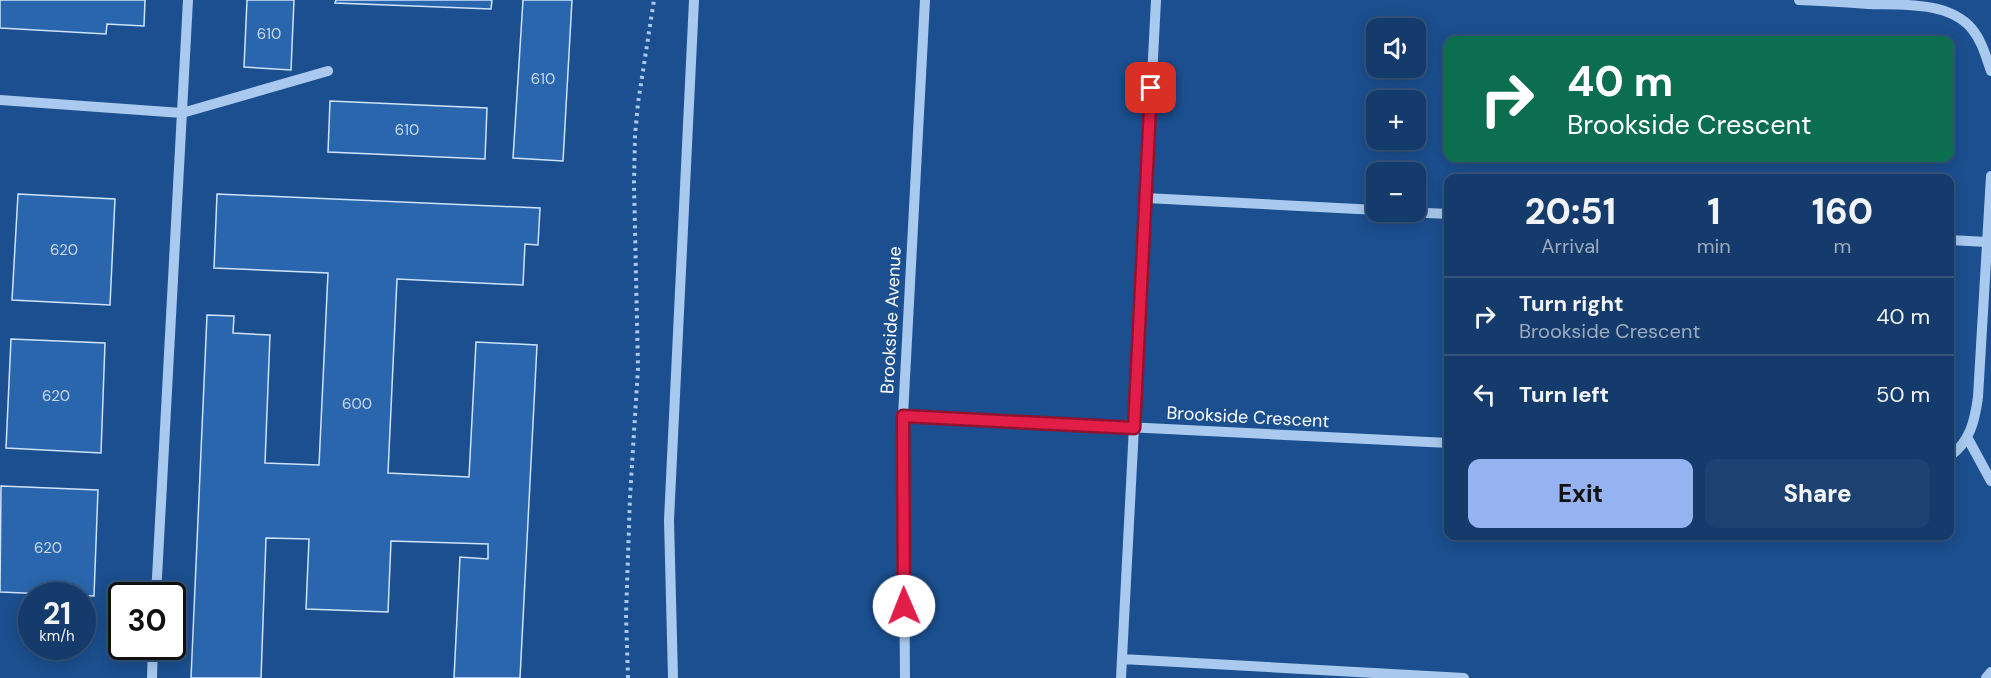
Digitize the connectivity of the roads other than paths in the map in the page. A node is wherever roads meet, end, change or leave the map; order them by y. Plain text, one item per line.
1 (188, 0) edge
2 (694, 0) edge
3 (925, 0) edge
4 (1156, 0) edge
5 (1799, 0) edge
6 (328, 71) dead end
7 (1991, 71) edge
8 (0, 100) edge
9 (182, 113) junction
10 (1991, 176) edge
11 (1146, 198) junction
12 (1366, 209) edge
13 (1426, 213) edge
14 (1444, 214) edge
15 (1954, 240) edge
16 (1987, 242) junction
17 (903, 416) junction
18 (1134, 428) junction
19 (1967, 437) junction
20 (1444, 443) edge
21 (1954, 453) edge
22 (1991, 481) edge
23 (157, 582) edge
24 (1122, 659) junction
25 (153, 660) edge
26 (1991, 672) edge
27 (152, 678) edge
28 (673, 678) edge
29 (905, 678) edge
30 (1121, 678) edge
31 (1464, 678) edge
32 (1986, 678) edge

1 - 9 street
2 - 28 street
3 - 17 street, Brookside Avenue
4 - 11 street
5 - 7 street
6 - 9 street
8 - 9 street
9 - 23 street
10 - 16 street
11 - 12 street
11 - 18 street
13 - 14 street
15 - 16 street
16 - 19 street
17 - 18 street, Brookside Crescent
17 - 29 street, Brookside Avenue
18 - 20 street, Brookside Crescent
18 - 24 street
19 - 21 street
19 - 22 street
24 - 30 street
24 - 31 street
25 - 27 street
26 - 32 street

